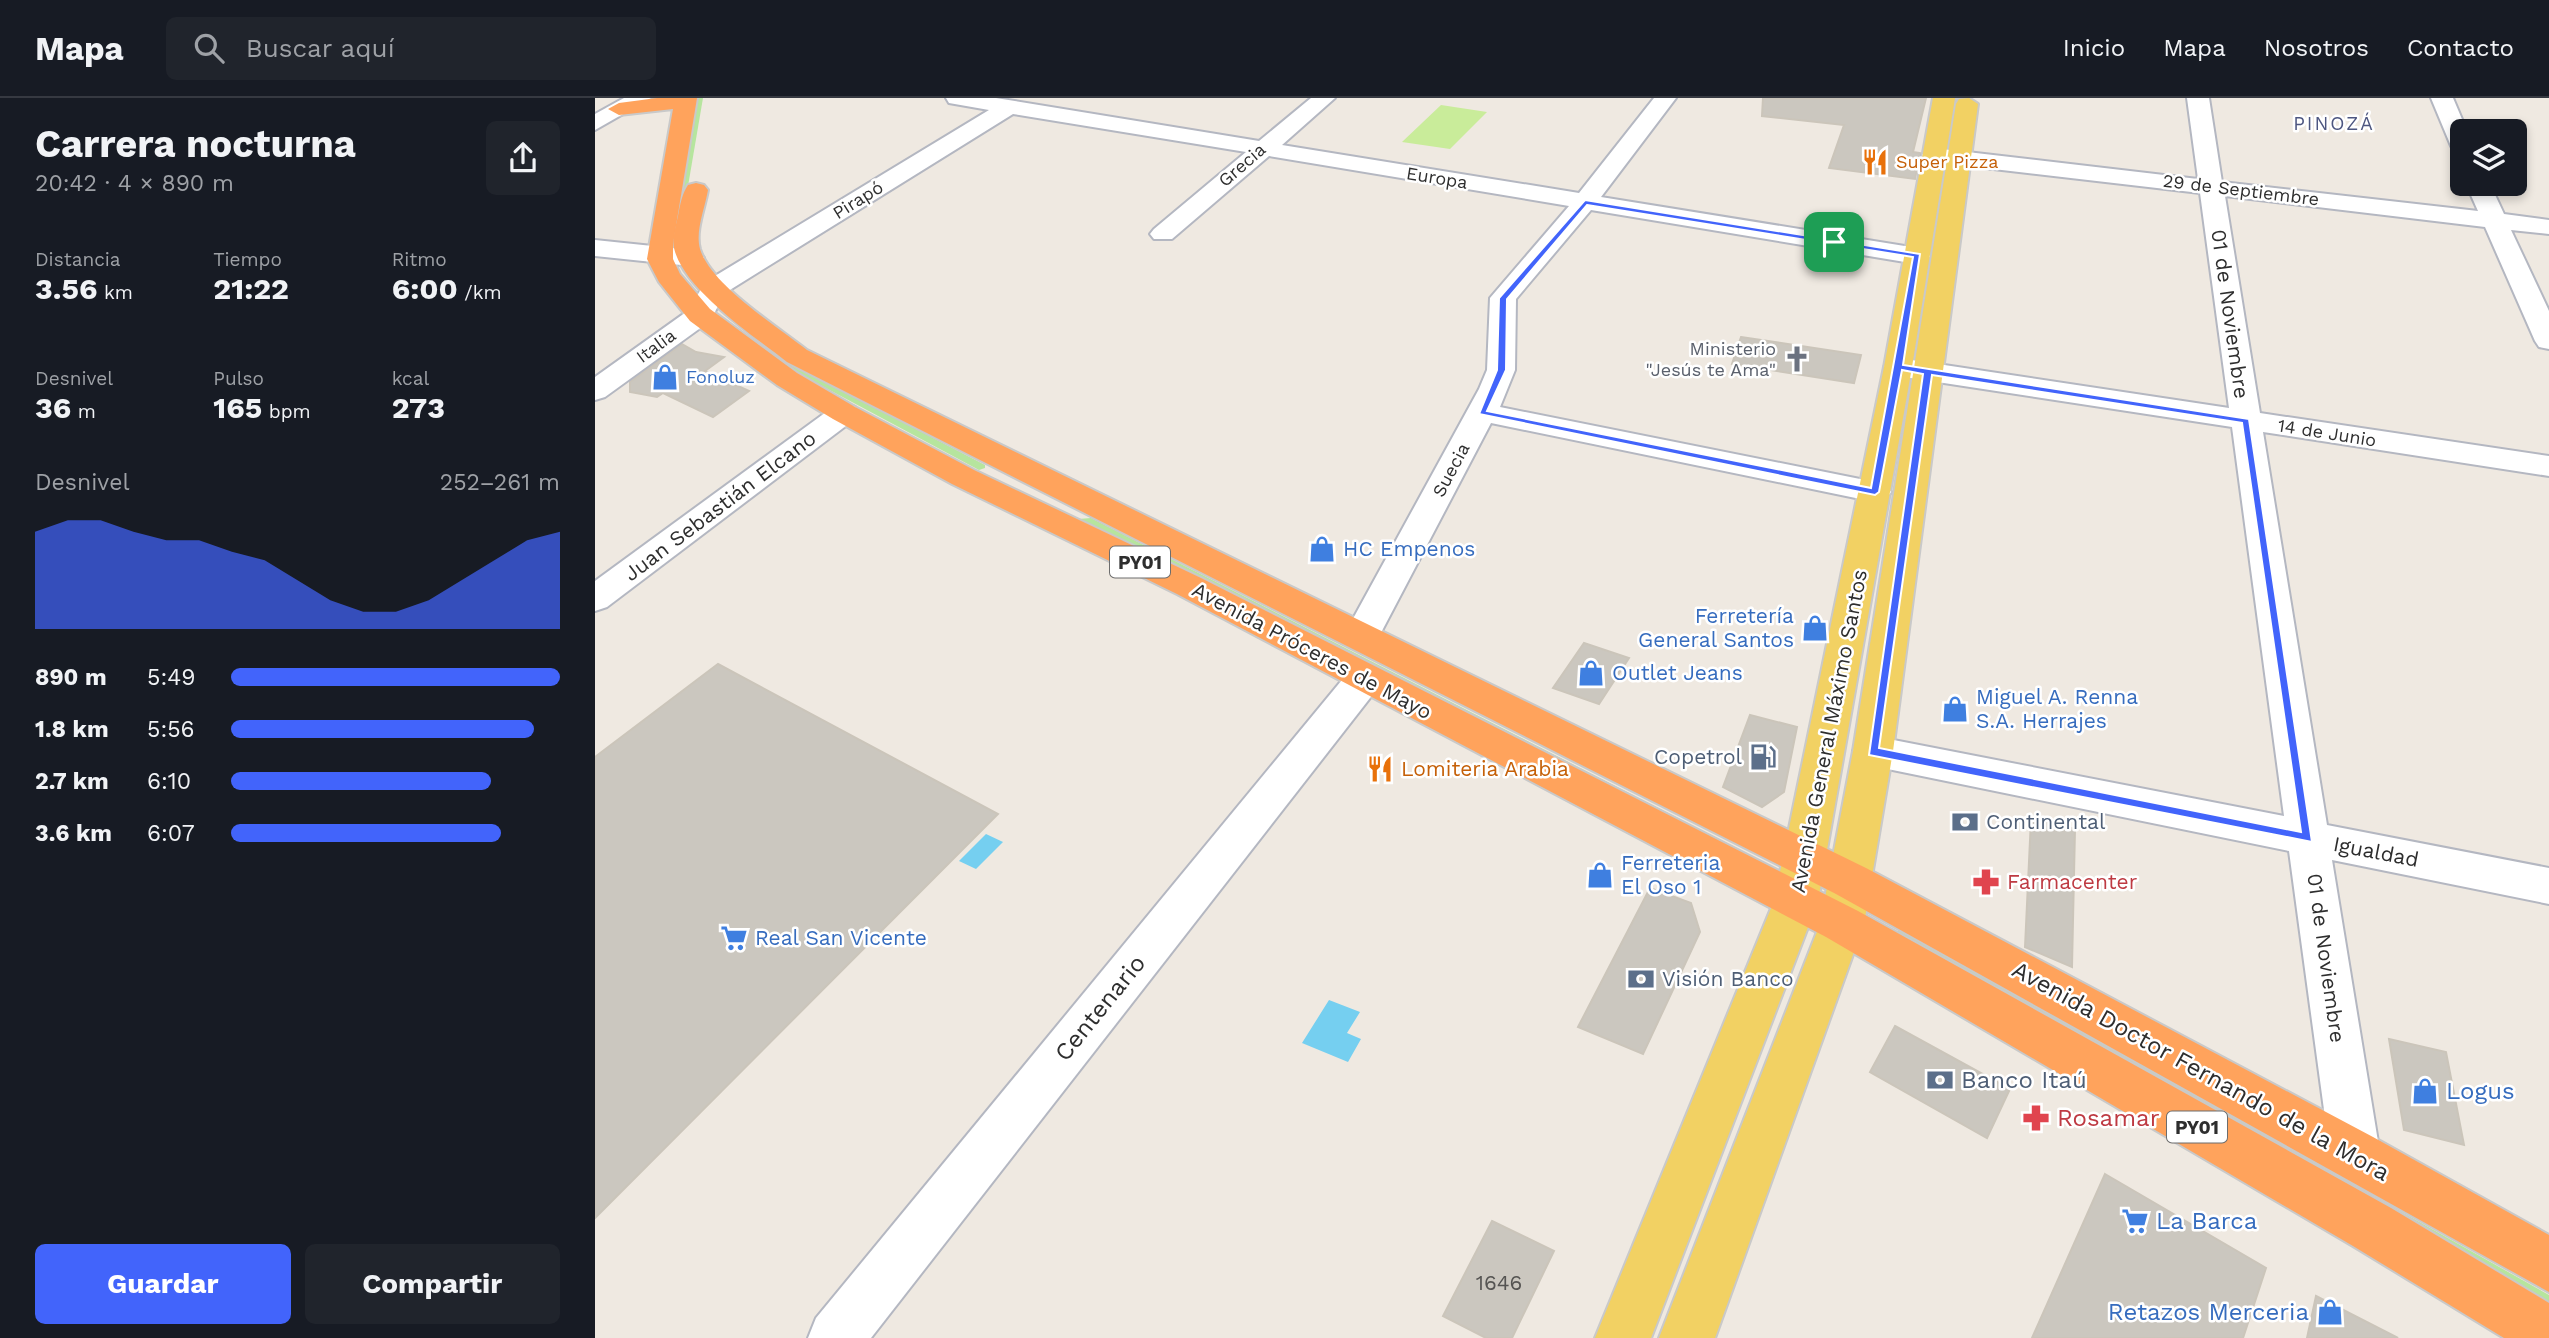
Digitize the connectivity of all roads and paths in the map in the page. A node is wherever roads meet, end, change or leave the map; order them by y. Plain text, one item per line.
1 (640, 98) edge
2 (957, 98) edge
3 (1324, 98) edge
4 (1665, 98) edge
5 (1944, 98) edge
6 (1968, 98) edge
7 (2198, 98) edge
8 (2442, 98) edge
9 (695, 99) edge
10 (1009, 107) junction
11 (619, 109) junction
12 (2451, 119) edge
13 (595, 123) edge
14 (1261, 148) junction
15 (1946, 157) junction
16 (2211, 186) junction
17 (2483, 196) edge
18 (1585, 202) junction
19 (2494, 220) junction
20 (2549, 227) edge
21 (1163, 234) dead end
22 (595, 248) edge
23 (1917, 256) junction
24 (675, 257) junction
25 (708, 299) junction
26 (2549, 341) edge
27 (1913, 370) junction
28 (595, 391) edge
29 (1482, 412) junction
30 (844, 413) junction
31 (2246, 421) junction
32 (2549, 466) edge
33 (1875, 492) junction
34 (595, 599) edge
35 (1362, 658) junction
36 (1873, 751) junction
37 (2308, 838) junction
38 (1801, 880) junction
39 (2549, 886) edge
40 (1847, 902) junction
41 (2355, 1154) junction
42 (2549, 1265) edge
43 (2549, 1334) edge
44 (836, 1338) edge
45 (1623, 1338) edge
46 (1687, 1338) edge

1 - 11 street
2 - 10 street, Europa
3 - 14 street, Grecia
4 - 18 street, Suecia
5 - 15 main road, Avenida General Máximo Santos
6 - 15 main road, Avenida General Máximo Santos
7 - 16 street, 01 de Noviembre
8 - 12 street
9 - 11 highway
9 - 24 highway
10 - 14 street, Europa
10 - 25 street, Pirapó
11 - 13 street
14 - 18 street, Europa
14 - 21 street, Grecia
15 - 16 street, 29 de Septiembre
15 - 23 main road, Avenida General Máximo Santos
15 - 27 main road, Avenida General Máximo Santos
16 - 19 street, 29 de Septiembre
16 - 31 street, 01 de Noviembre
17 - 19 street
18 - 23 street, Europa
18 - 29 street, Suecia
19 - 20 street, 29 de Septiembre
19 - 26 street
22 - 24 street
23 - 27 main road, Avenida General Máximo Santos
24 - 25 highway, Avenida Próceres de Mayo / PY01
25 - 28 street, Italia
25 - 30 highway, Avenida Próceres de Mayo / PY01
25 - 35 highway, Avenida Próceres de Mayo / PY01
27 - 31 street, 14 de Junio
27 - 33 main road, Avenida General Máximo Santos
27 - 36 main road, Avenida General Máximo Santos
29 - 33 street
29 - 35 street, Suecia
30 - 34 street, Juan Sebastián Elcano
30 - 35 highway, Avenida Próceres de Mayo / PY01
31 - 32 street, 14 de Junio
31 - 37 street, 01 de Noviembre
33 - 38 main road, Avenida General Máximo Santos
35 - 38 highway, Avenida Próceres de Mayo / PY01
35 - 44 street, Centenario
36 - 37 street, Igualdad
36 - 40 main road, Avenida General Máximo Santos
37 - 39 street, Igualdad
37 - 41 street, 01 de Noviembre
38 - 40 highway, Avenida Próceres de Mayo / PY01
38 - 45 main road, Avenida General Máximo Santos
40 - 41 highway, Avenida Doctor Fernando de la Mora / PY01
40 - 43 highway, PY01
40 - 46 main road, Avenida General Máximo Santos
41 - 42 highway, Avenida Doctor Fernando de la Mora / PY01

